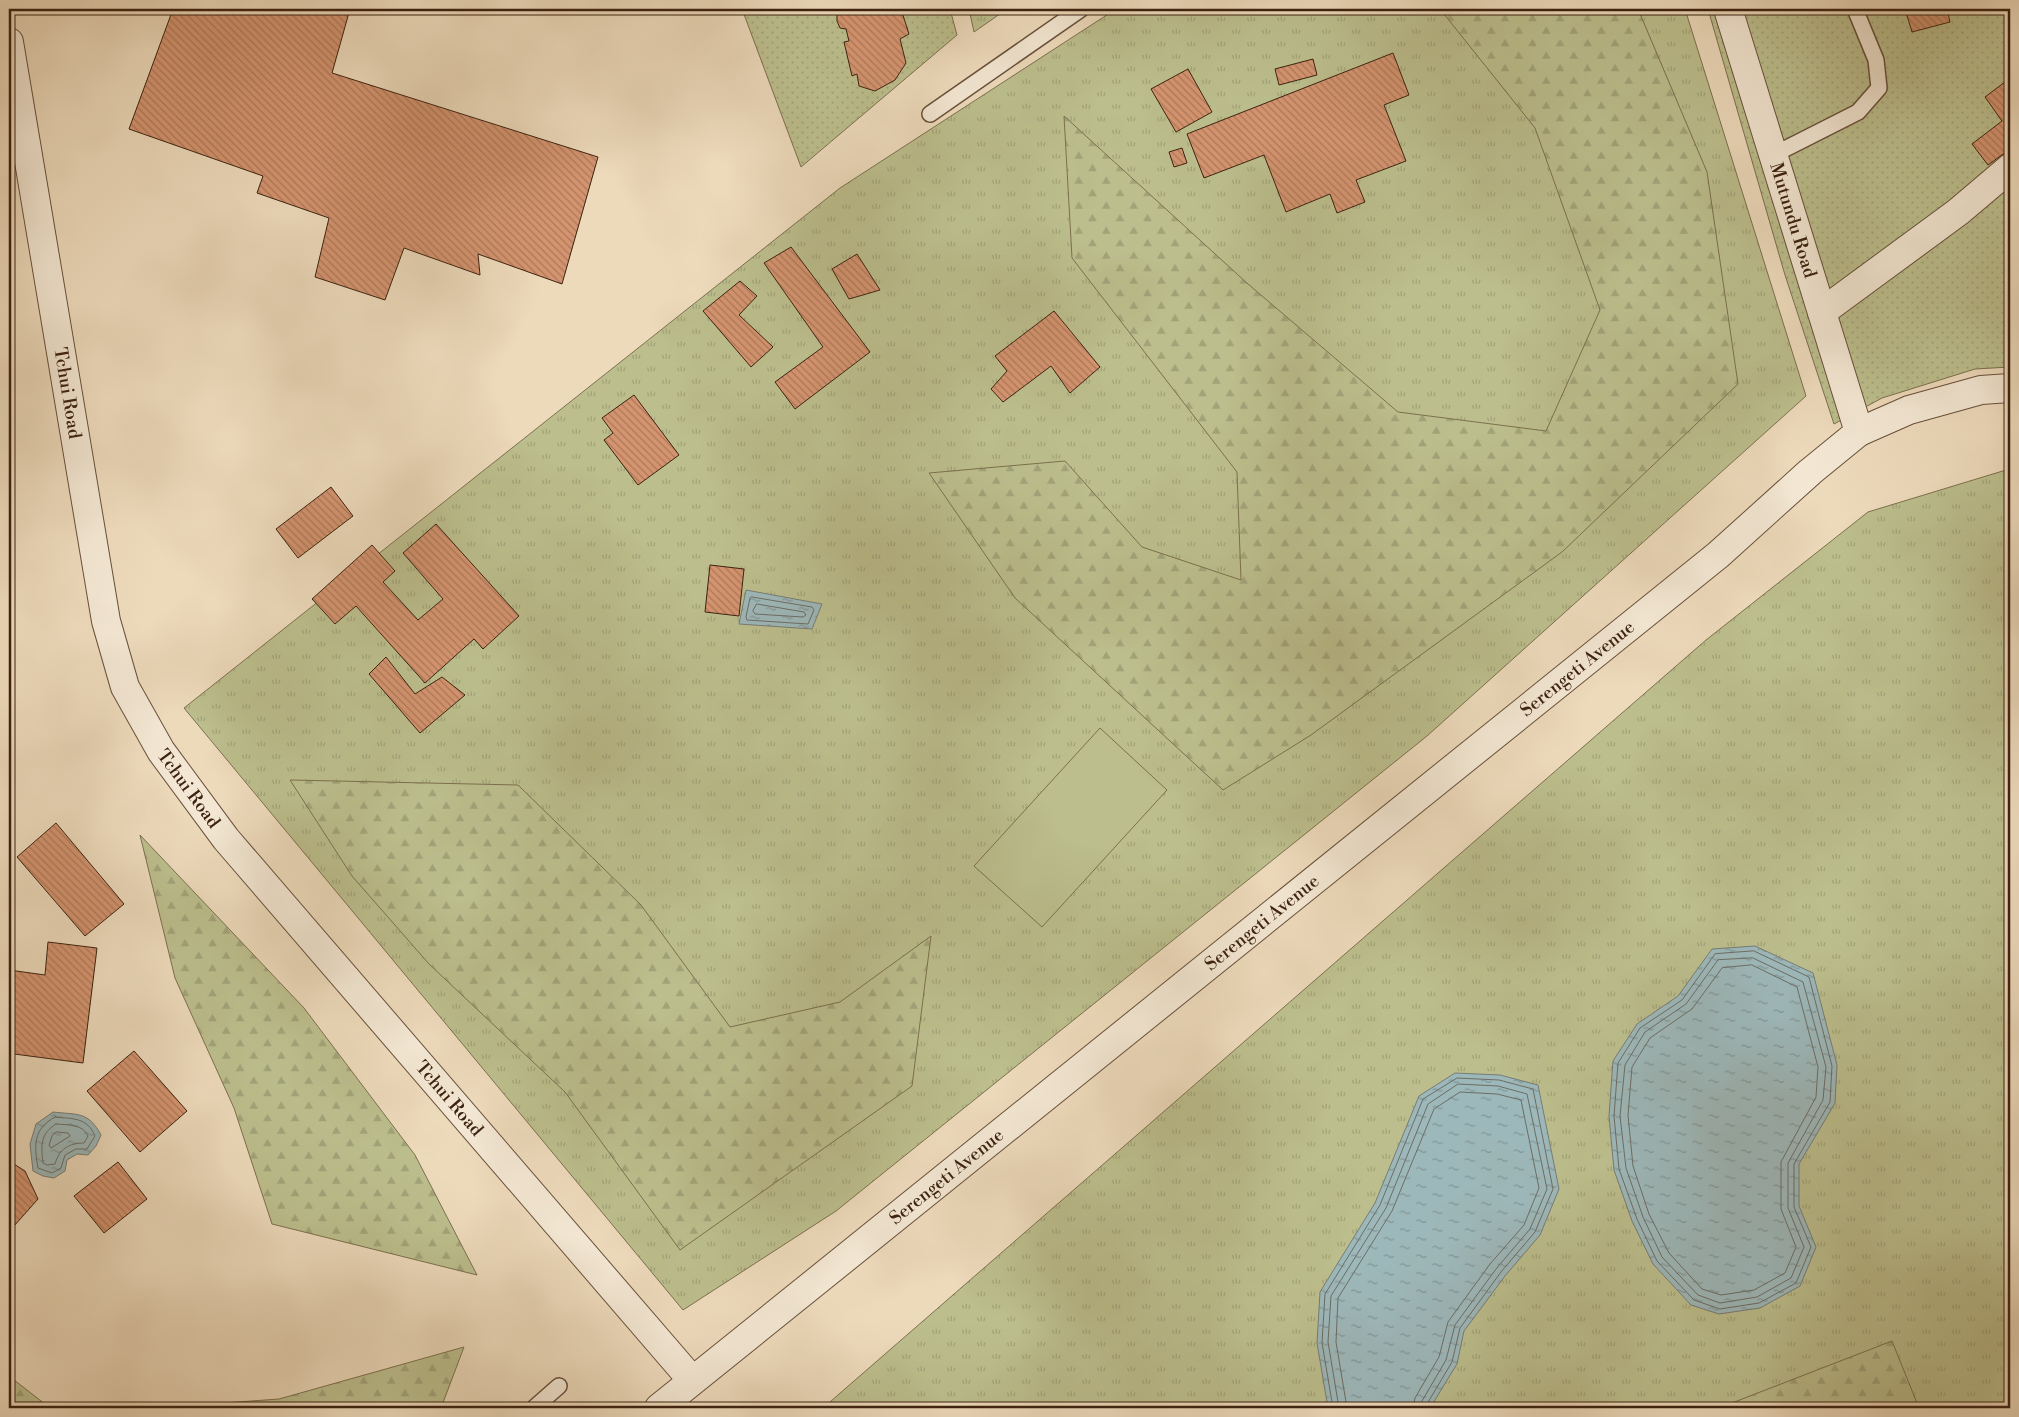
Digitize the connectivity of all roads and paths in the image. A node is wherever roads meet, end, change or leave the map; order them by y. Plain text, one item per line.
1 (1080, 9) edge
2 (1728, 9) edge
3 (1855, 9) edge
4 (9, 42) edge
5 (930, 114) dead end
6 (1774, 155) junction
7 (2010, 168) edge
8 (1822, 312) junction
9 (2010, 388) edge
10 (1859, 432) junction
11 (692, 1380) junction
12 (559, 1386) dead end
13 (534, 1408) edge
14 (658, 1408) edge

1 - 5 lane
2 - 6 street, Mutundu Road
3 - 6 lane
4 - 11 street, Tchui Road
6 - 8 street, Mutundu Road
7 - 8 street
8 - 10 street, Mutundu Road
9 - 10 street, Serengeti Avenue
10 - 11 street, Serengeti Avenue
11 - 14 street, Serengeti Avenue
12 - 13 lane

